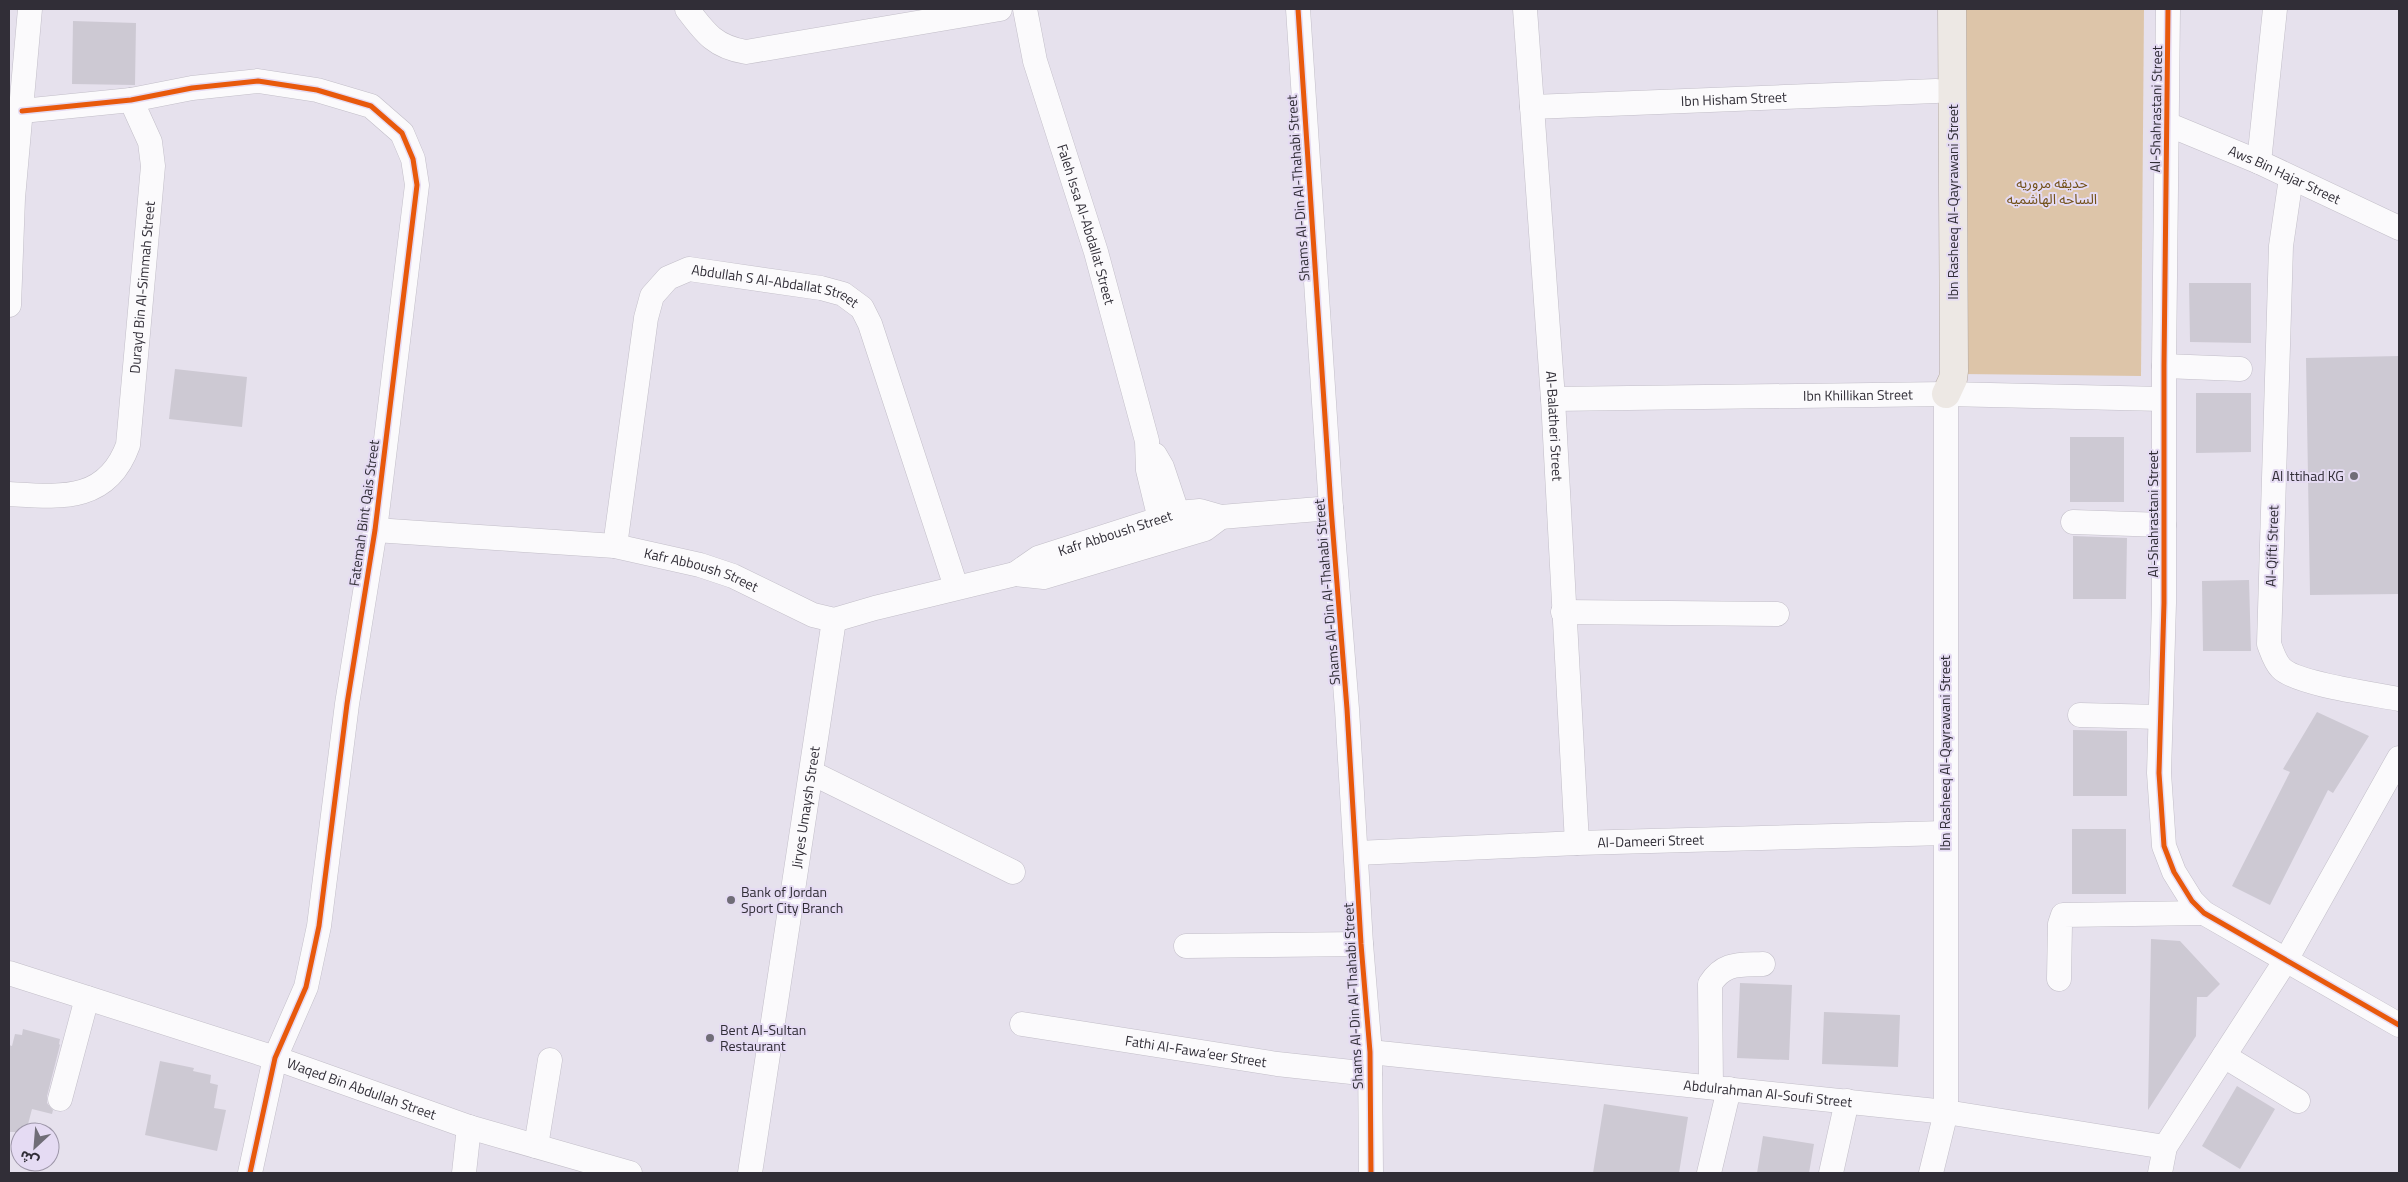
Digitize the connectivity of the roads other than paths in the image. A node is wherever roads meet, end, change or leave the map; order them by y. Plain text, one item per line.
1 (30, 9) edge
2 (686, 9) edge
3 (1000, 9) edge
4 (1025, 9) edge
5 (1298, 9) edge
6 (1525, 9) edge
7 (1935, 9) edge
8 (1952, 9) edge
9 (2168, 9) edge
10 (2275, 9) edge
11 (934, 14) edge
12 (16, 72) edge
13 (1936, 91) junction
14 (131, 100) junction
15 (1532, 107) junction
16 (22, 111) junction
17 (2167, 124) junction
18 (2259, 162) junction
19 (2291, 178) junction
20 (11, 198) edge
21 (2399, 228) edge
22 (9, 304) edge
23 (2164, 366) junction
24 (2240, 369) dead end
25 (1946, 394) junction
26 (1553, 399) junction
27 (2164, 399) junction
28 (9, 494) edge
29 (1331, 508) junction
30 (2074, 522) dead end
31 (2164, 525) junction
32 (1172, 527) junction
33 (375, 530) junction
34 (615, 546) junction
35 (956, 588) junction
36 (1563, 612) junction
37 (1777, 614) dead end
38 (834, 620) junction
39 (2399, 699) edge
40 (2080, 715) dead end
41 (2160, 717) junction
42 (2399, 758) edge
43 (812, 772) junction
44 (1945, 833) junction
45 (1577, 843) junction
46 (1357, 853) junction
47 (1013, 872) dead end
48 (2204, 913) junction
49 (1361, 944) junction
50 (1186, 946) dead end
51 (2286, 960) junction
52 (1763, 964) dead end
53 (9, 972) edge
54 (2059, 979) dead end
55 (87, 998) junction
56 (1022, 1024) dead end
57 (2399, 1025) edge
58 (2224, 1056) junction
59 (275, 1058) junction
60 (550, 1060) dead end
61 (1370, 1063) junction
62 (1720, 1088) junction
63 (60, 1099) dead end
64 (1847, 1101) junction
65 (2298, 1101) dead end
66 (1946, 1112) junction
67 (468, 1126) junction
68 (536, 1146) junction
69 (2165, 1147) junction
70 (250, 1173) edge
71 (464, 1173) edge
72 (630, 1173) edge
73 (750, 1173) edge
74 (1371, 1173) edge
75 (1709, 1173) edge
76 (1831, 1173) edge
77 (1931, 1173) edge
78 (2160, 1173) edge

1 - 12 street
2 - 11 street
3 - 11 street
4 - 32 street, Faleh Issa Al-Abdallat Street
5 - 29 street, Shams Al-Din Al-Thahabi Street
6 - 15 street, Al-Balatheri Street
7 - 13 main road, Ibn Rasheeq Al-Qayrawani Street
8 - 25 main road, Ibn Rasheeq Al-Qayrawani Street
9 - 17 street, Al-Shahrastani Street
10 - 18 street
12 - 16 street
13 - 15 street, Ibn Hisham Street
13 - 25 main road, Ibn Rasheeq Al-Qayrawani Street
14 - 16 street
14 - 28 street, Durayd Bin Al-Simmah Street
14 - 33 street, Fatemah Bint Qais Street
15 - 26 street, Al-Balatheri Street
16 - 20 street
17 - 18 street, Aws Bin Hajar Street
17 - 23 street, Al-Shahrastani Street
18 - 19 street, Aws Bin Hajar Street
19 - 21 street, Aws Bin Hajar Street
19 - 39 street, Al-Qifti Street
20 - 22 street
23 - 24 street
23 - 27 street, Al-Shahrastani Street
25 - 26 street, Ibn Khillikan Street
25 - 27 street, Ibn Khillikan Street
25 - 44 street, Ibn Rasheeq Al-Qayrawani Street
26 - 36 street, Al-Balatheri Street
27 - 31 street, Al-Shahrastani Street
29 - 32 street, Kafr Abboush Street
29 - 46 street, Shams Al-Din Al-Thahabi Street
30 - 31 street
31 - 41 street, Al-Shahrastani Street
32 - 35 street, Kafr Abboush Street
33 - 34 street, Kafr Abboush Street
33 - 59 street, Fatemah Bint Qais Street
34 - 35 street, Abdullah S Al-Abdallat Street
34 - 38 street, Kafr Abboush Street
35 - 38 street, Kafr Abboush Street
36 - 37 street
36 - 45 street, Al-Balatheri Street
38 - 43 street, Jiryes Umaysh Street
40 - 41 street
41 - 48 street, Al-Shahrastani Street
42 - 51 street
43 - 47 street
43 - 73 street, Jiryes Umaysh Street
44 - 45 street, Al-Dameeri Street
44 - 66 street, Ibn Rasheeq Al-Qayrawani Street
45 - 46 street, Al-Dameeri Street
46 - 49 street, Shams Al-Din Al-Thahabi Street
48 - 51 street, Al-Shahrastani Street
48 - 54 street
49 - 50 street
49 - 61 street, Shams Al-Din Al-Thahabi Street
51 - 57 street, Al-Shahrastani Street
51 - 58 street
52 - 62 street
53 - 55 street, Waqed Bin Abdullah Street
55 - 59 street, Waqed Bin Abdullah Street
55 - 63 street
56 - 61 street, Fathi Al-Fawa’eer Street
58 - 65 street
58 - 69 street
59 - 67 street, Waqed Bin Abdullah Street
59 - 70 street, Fatemah Bint Qais Street
60 - 68 street
61 - 62 street, Abdulrahman Al-Soufi Street
61 - 74 street, Shams Al-Din Al-Thahabi Street
62 - 64 street, Abdulrahman Al-Soufi Street
62 - 75 street
64 - 66 street, Abdulrahman Al-Soufi Street
64 - 76 street
66 - 69 street, Abdulrahman Al-Soufi Street
66 - 77 street, Ibn Rasheeq Al-Qayrawani Street
67 - 68 street, Waqed Bin Abdullah Street
67 - 71 street
68 - 72 street, Waqed Bin Abdullah Street
69 - 78 street

